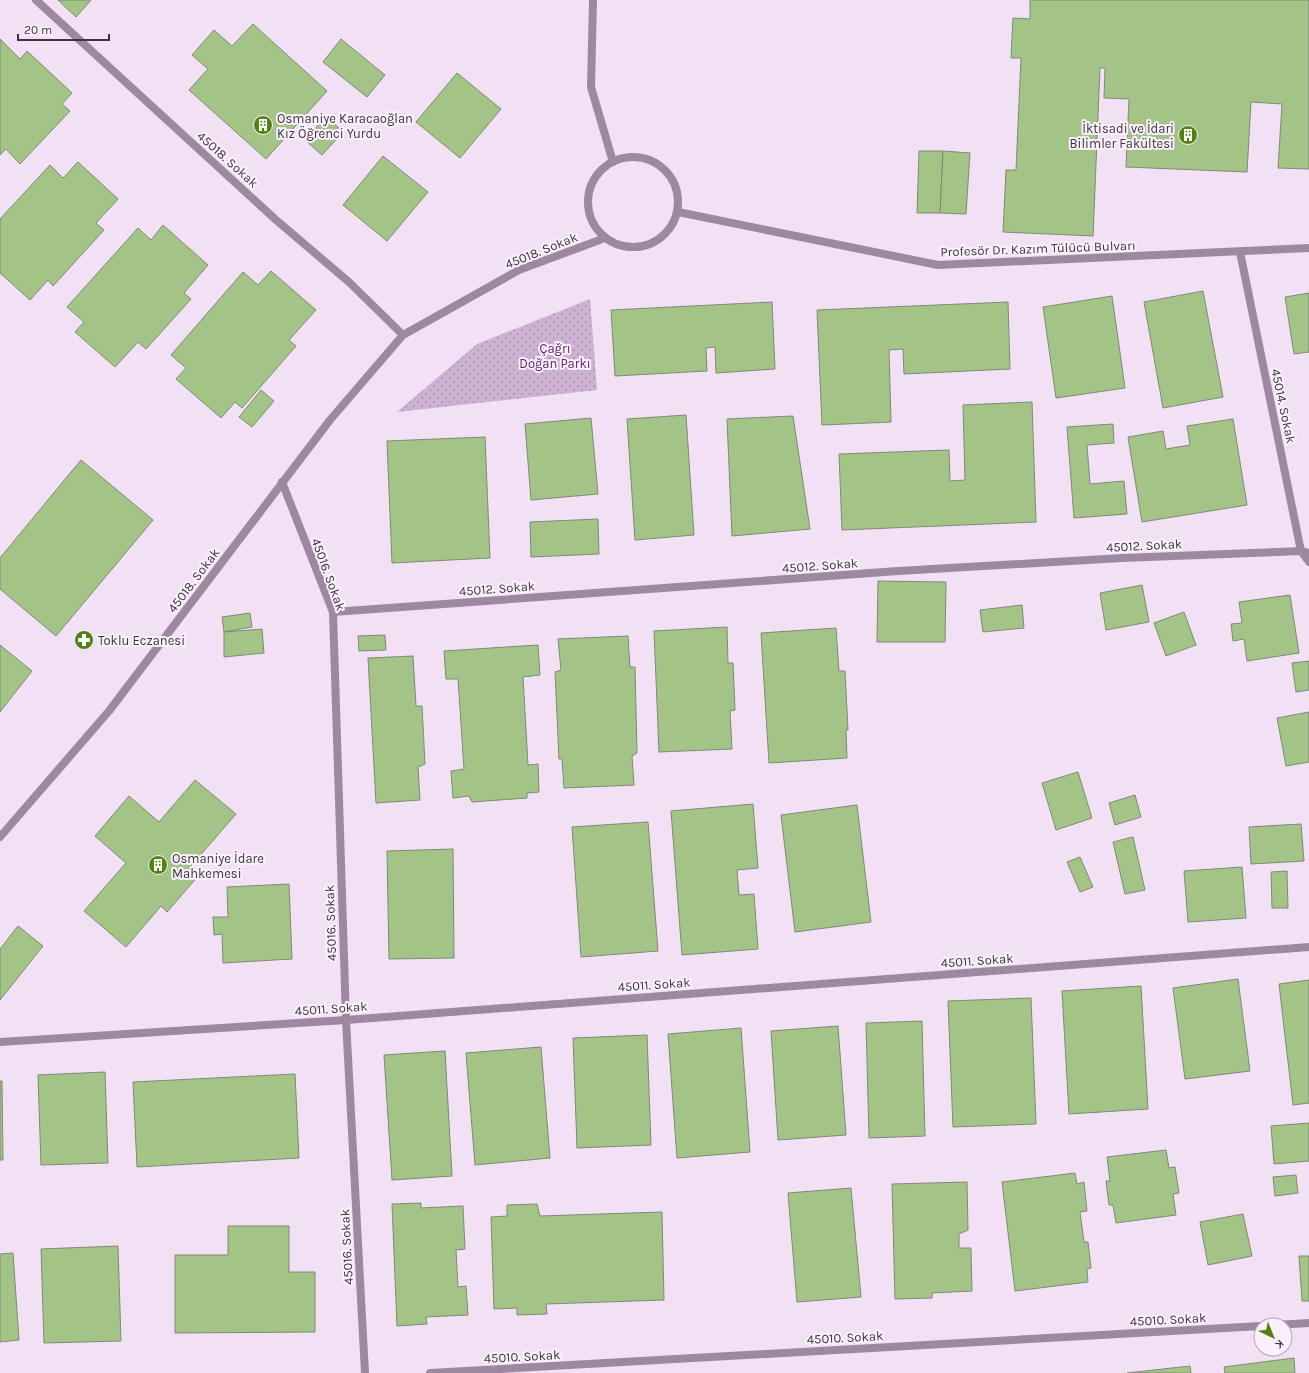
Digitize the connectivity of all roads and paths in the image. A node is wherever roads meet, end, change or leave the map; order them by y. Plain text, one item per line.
1 (36, 0) edge
2 (593, 0) edge
3 (613, 162) junction
4 (678, 212) junction
5 (605, 238) junction
6 (1309, 248) edge
7 (1240, 252) junction
8 (403, 335) junction
9 (282, 482) junction
10 (1305, 552) edge
11 (1309, 562) edge
12 (333, 612) junction
13 (0, 837) edge
14 (1309, 947) edge
15 (346, 1020) junction
16 (0, 1042) edge
17 (1309, 1323) edge
18 (1293, 1324) edge
19 (1253, 1326) edge
20 (365, 1373) edge
21 (430, 1373) edge

1 - 8 street, 45018. Sokak
2 - 3 street
3 - 4 street
3 - 5 street
4 - 5 street
4 - 7 street, Profesör Dr. Kazım Tülücü Bulvarı
5 - 8 street, 45018. Sokak
6 - 7 street, Profesör Dr. Kazım Tülücü Bulvarı
7 - 10 street, 45014. Sokak
8 - 9 street, 45018. Sokak
9 - 12 street, 45016. Sokak
9 - 13 street, 45018. Sokak
10 - 11 street, 45014. Sokak
10 - 12 street, 45012. Sokak
12 - 15 street, 45016. Sokak
14 - 15 street, 45011. Sokak
15 - 16 street, 45011. Sokak
15 - 20 street, 45016. Sokak
17 - 18 street
19 - 21 street, 45010. Sokak

